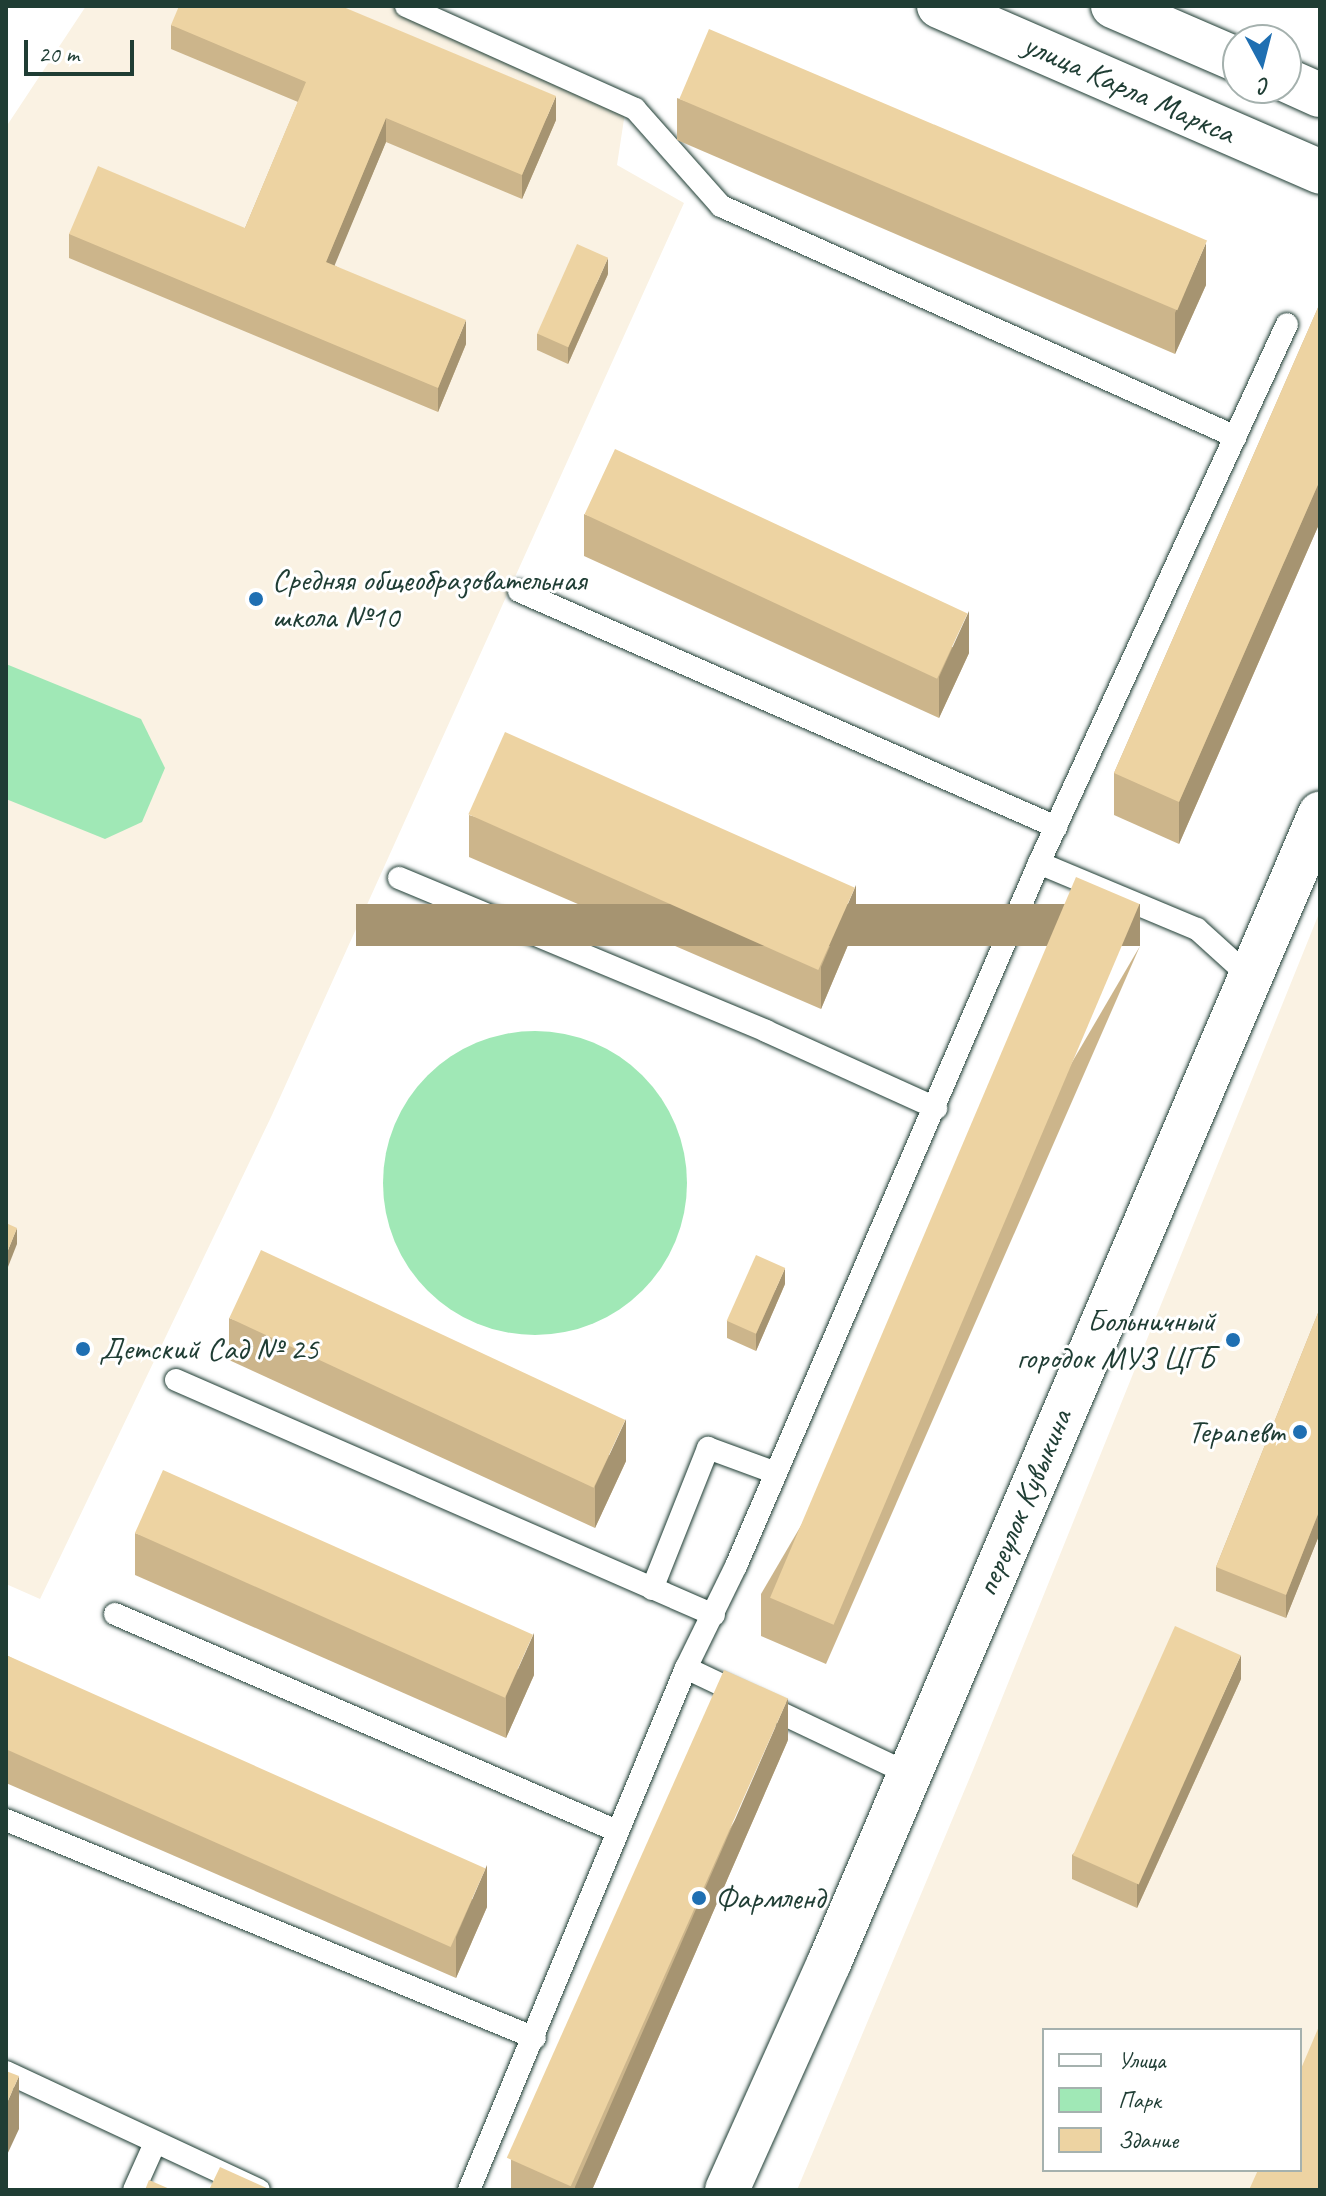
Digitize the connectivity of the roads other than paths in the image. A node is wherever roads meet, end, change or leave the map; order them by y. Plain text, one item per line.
1 (406, 6) edge
2 (939, 6) edge
3 (1113, 6) edge
4 (1222, 53) edge
5 (1320, 172) edge
6 (1287, 324) dead end
7 (1236, 437) junction
8 (519, 591) dead end
9 (1320, 814) edge
10 (1056, 827) junction
11 (1039, 863) junction
12 (399, 878) dead end
13 (1251, 978) junction
14 (936, 1108) junction
15 (176, 1380) dead end
16 (776, 1473) junction
17 (652, 1589) junction
18 (115, 1614) dead end
19 (714, 1615) junction
20 (686, 1668) junction
21 (907, 1773) junction
22 (6, 1820) edge
23 (617, 1831) junction
24 (535, 2038) junction
25 (6, 2072) edge
26 (155, 2143) junction
27 (134, 2190) edge
28 (259, 2190) edge
29 (469, 2190) edge
30 (727, 2190) edge

1 - 7 lane
2 - 5 main road, улица Карла Маркса
3 - 4 main road
6 - 7 lane
7 - 10 lane
8 - 10 lane
9 - 13 main road, переулок Кувыкина
10 - 11 lane
11 - 13 lane
11 - 14 lane
12 - 14 lane
13 - 21 main road, переулок Кувыкина
14 - 16 lane
15 - 17 lane
16 - 17 lane
16 - 19 lane
17 - 19 lane
18 - 23 lane
19 - 20 lane
20 - 21 lane
20 - 23 lane
21 - 30 main road, переулок Кувыкина
22 - 24 lane
23 - 24 lane
24 - 29 lane
25 - 26 lane
26 - 27 lane
26 - 28 lane

